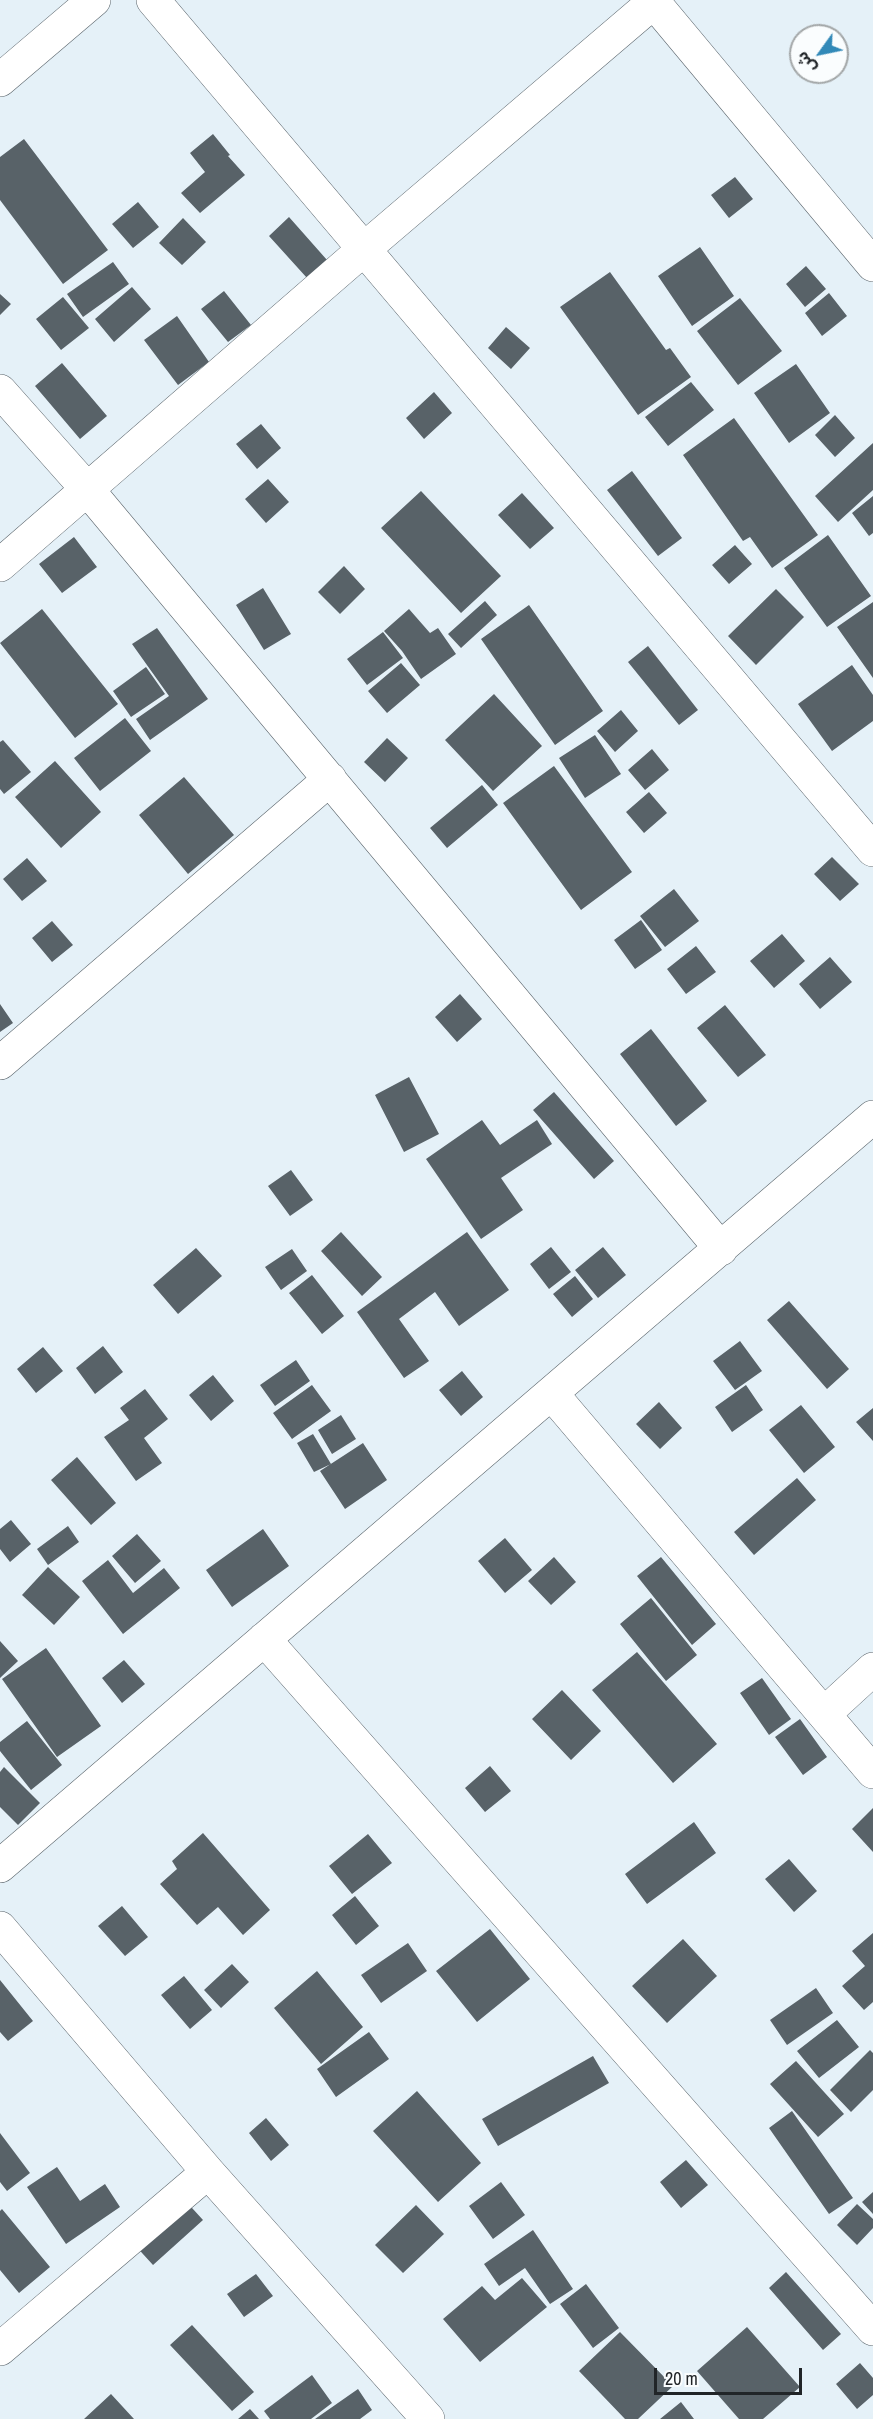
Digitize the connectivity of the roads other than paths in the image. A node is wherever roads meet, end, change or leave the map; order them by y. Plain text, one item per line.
1 (94, 0) edge
2 (153, 0) edge
3 (654, 1) edge
4 (0, 80) edge
5 (363, 250) junction
6 (873, 265) edge
7 (0, 391) edge
8 (87, 489) junction
9 (0, 565) edge
10 (330, 779) junction
11 (873, 850) edge
12 (0, 1063) edge
13 (873, 1117) edge
14 (721, 1249) junction
15 (552, 1394) junction
16 (264, 1639) junction
17 (873, 1669) edge
18 (824, 1714) junction
19 (873, 1772) edge
20 (0, 1866) edge
21 (0, 1928) edge
22 (208, 2172) junction
23 (873, 2329) edge
24 (0, 2349) edge
25 (428, 2419) edge

1 - 4 street
2 - 5 street
3 - 5 street
3 - 6 street
5 - 8 street
5 - 11 street
7 - 8 street
8 - 9 street
8 - 10 street
10 - 12 street
10 - 14 street
13 - 14 street
14 - 15 street
15 - 16 street
15 - 18 street
16 - 20 street
16 - 23 street
17 - 18 street
18 - 19 street
21 - 22 street
22 - 24 street
22 - 25 street

